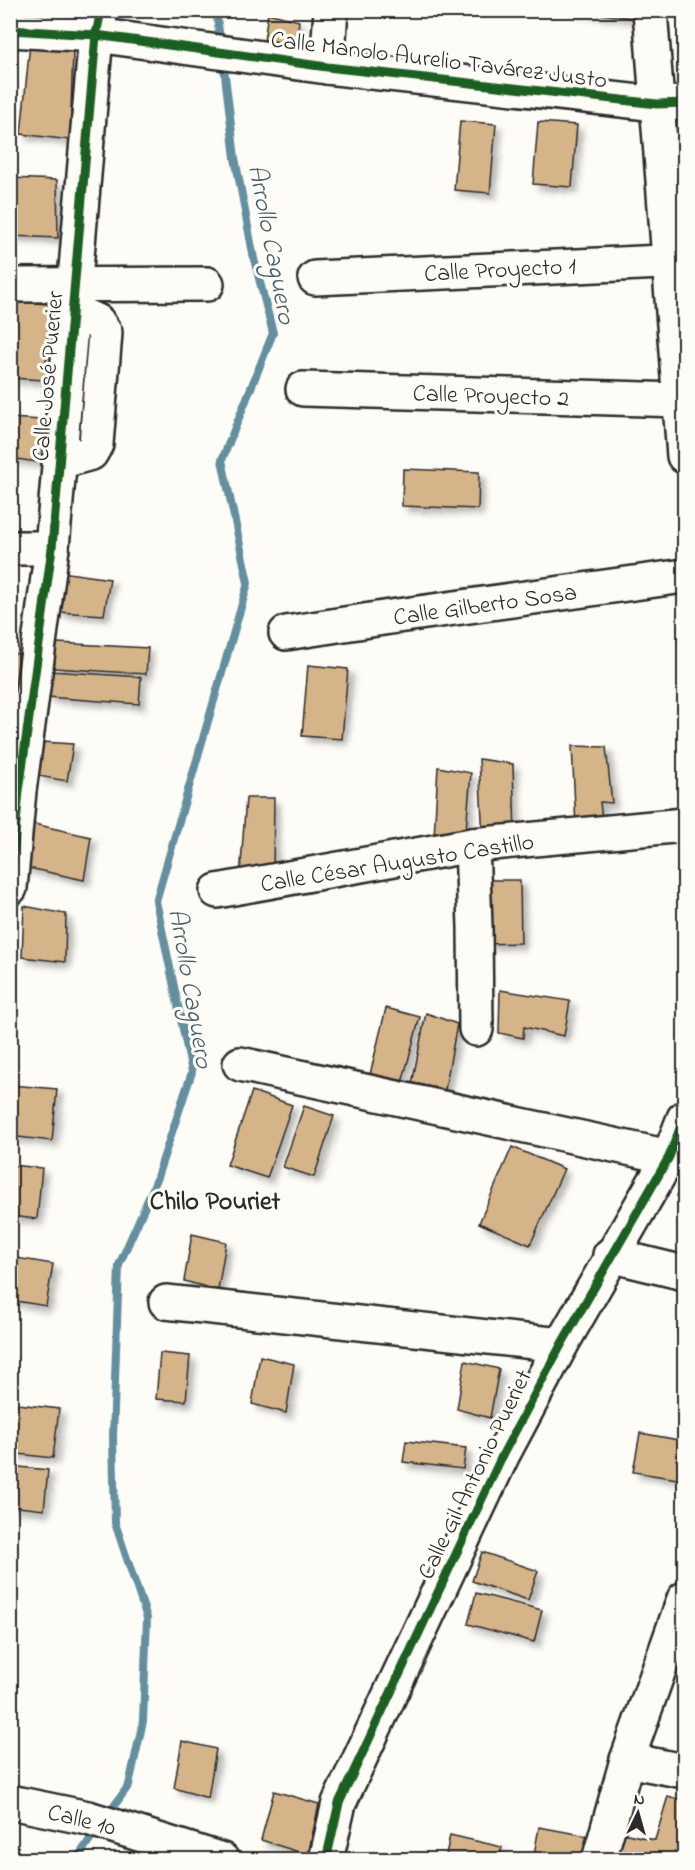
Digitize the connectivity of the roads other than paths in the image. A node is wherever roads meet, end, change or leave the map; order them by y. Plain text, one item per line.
1 (331, 10) edge
2 (650, 10) edge
3 (99, 23) edge
4 (10, 30) edge
5 (327, 67) junction
6 (671, 104) edge
7 (677, 261) edge
8 (315, 278) dead end
9 (207, 284) dead end
10 (10, 285) edge
11 (73, 298) junction
12 (303, 389) dead end
13 (680, 400) junction
14 (684, 456) edge
15 (10, 548) edge
16 (52, 548) junction
17 (684, 576) edge
18 (286, 633) dead end
19 (15, 791) edge
20 (684, 825) edge
21 (472, 845) junction
22 (10, 888) edge
23 (217, 891) dead end
24 (476, 1029) dead end
25 (240, 1064) dead end
26 (684, 1118) edge
27 (669, 1157) junction
28 (610, 1255) junction
29 (684, 1273) edge
30 (166, 1302) dead end
31 (561, 1345) junction
32 (684, 1599) edge
33 (627, 1760) junction
34 (684, 1771) edge
35 (10, 1802) edge
36 (222, 1860) edge
37 (326, 1860) edge
38 (599, 1860) edge

1 - 5 street
2 - 6 street
3 - 4 street, Calle Manolo Aurelio Tavárez Justo
3 - 5 street, Calle Manolo Aurelio Tavárez Justo
3 - 11 street, Calle José Puerier
5 - 6 street, Calle Manolo Aurelio Tavárez Justo
6 - 7 street
7 - 8 street, Calle Proyecto 1
7 - 13 street
9 - 11 street
10 - 11 street
11 - 16 street, Calle José Puerier
12 - 13 street, Calle Proyecto 2
13 - 14 street
15 - 16 street
16 - 19 street, Calle José Puerier
17 - 18 street, Calle Gilberto Sosa
19 - 22 street, Calle José Puerier
20 - 21 street, Calle César Augusto Castillo
21 - 23 street, Calle César Augusto Castillo
21 - 24 street
25 - 27 street
26 - 27 street, Calle Gil Antonio Pueriet
27 - 28 street, Calle Gil Antonio Pueriet
28 - 29 street
28 - 31 street, Calle Gil Antonio Pueriet
30 - 31 street
31 - 37 street, Calle Gil Antonio Pueriet
32 - 33 street
33 - 34 street
33 - 38 street
35 - 36 street, Calle 10

